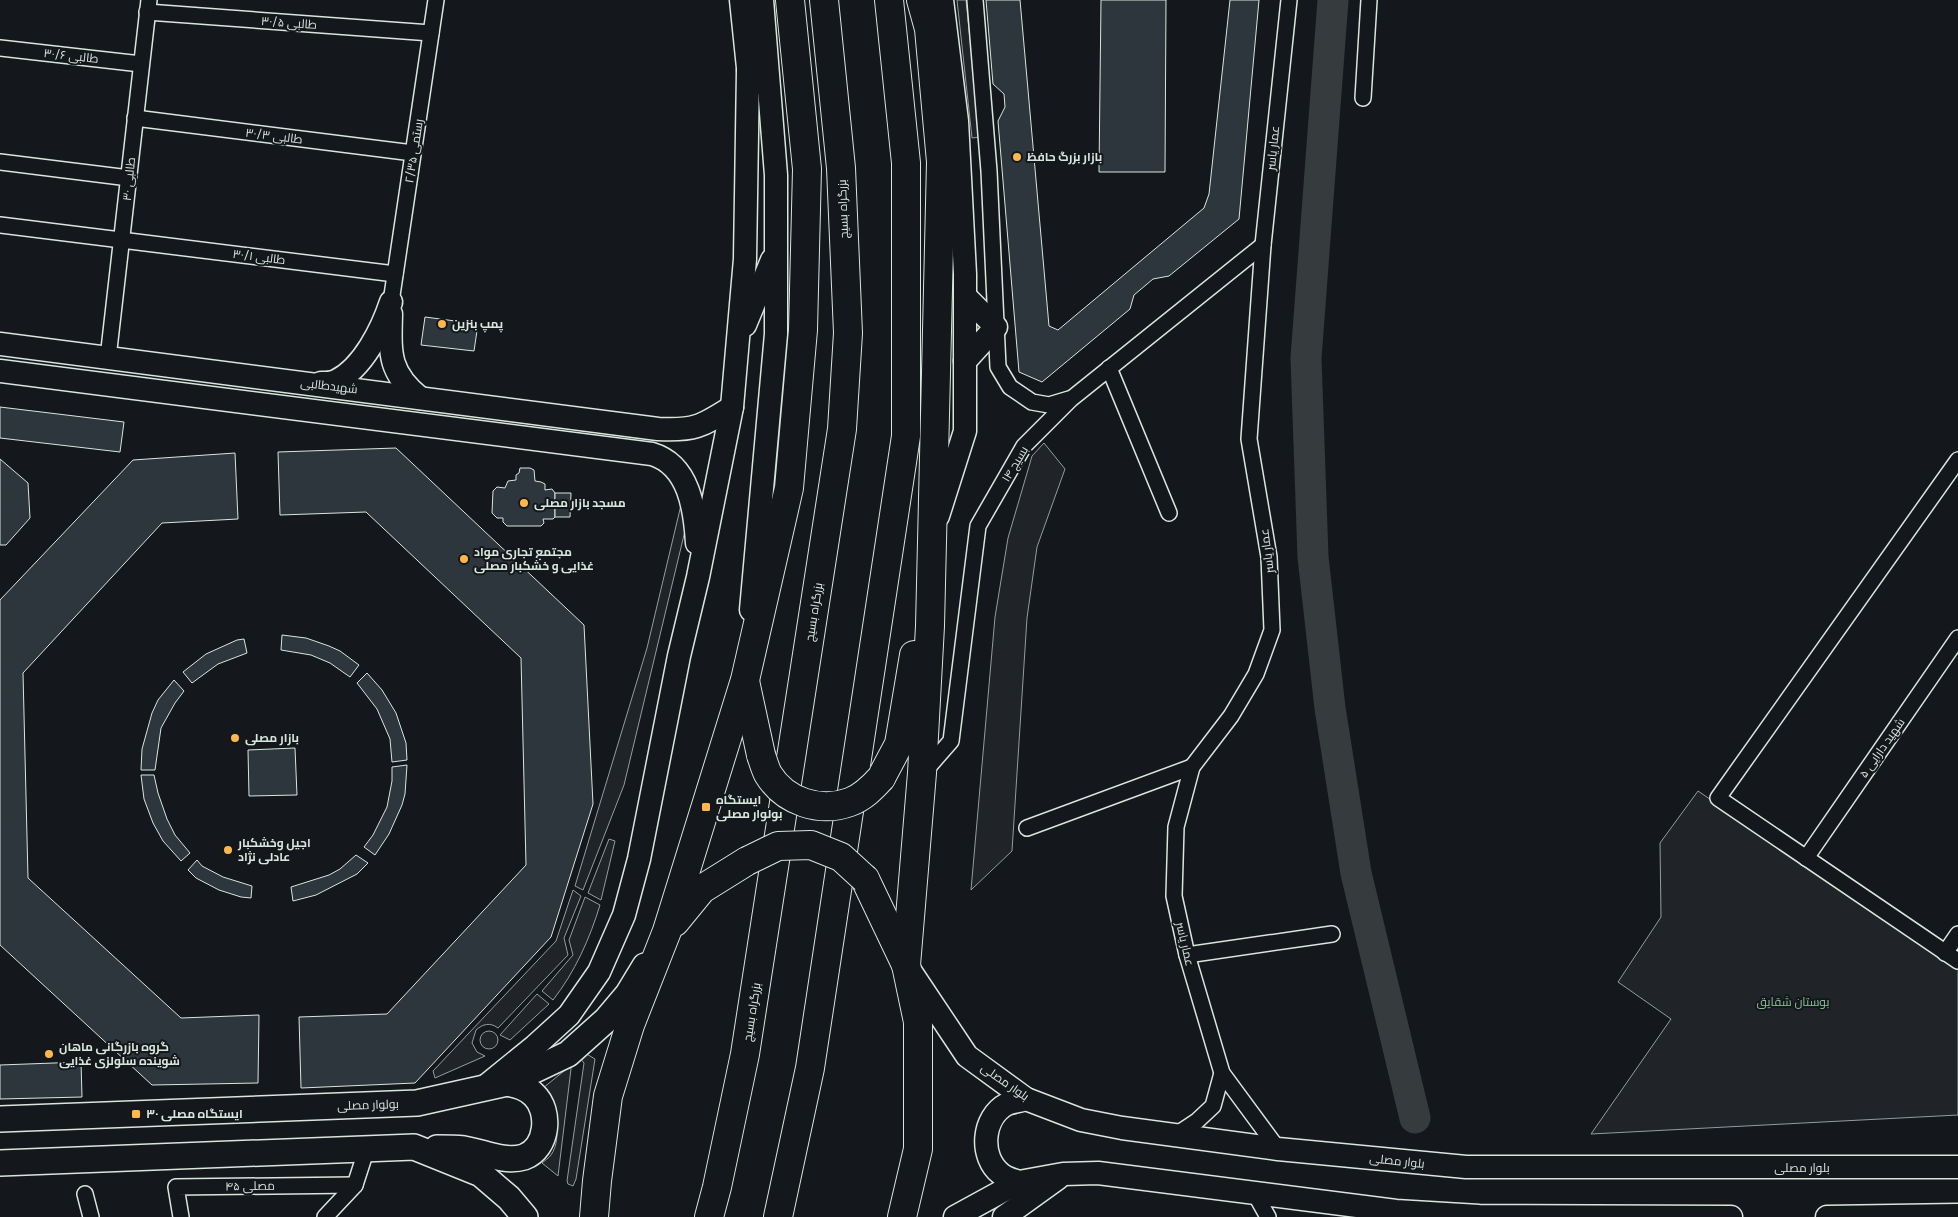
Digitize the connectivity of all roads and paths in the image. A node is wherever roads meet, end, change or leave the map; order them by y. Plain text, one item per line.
1 (436, 0) edge
2 (741, 0) edge
3 (762, 0) edge
4 (790, 0) edge
5 (824, 0) edge
6 (889, 0) edge
7 (921, 0) edge
8 (942, 0) edge
9 (976, 0) edge
10 (1289, 0) edge
11 (1369, 0) edge
12 (148, 6) edge
13 (431, 33) junction
14 (0, 48) edge
15 (141, 64) junction
16 (748, 72) junction
17 (1363, 98) dead end
18 (135, 118) junction
19 (414, 153) junction
20 (0, 162) edge
21 (129, 178) junction
22 (0, 226) edge
23 (122, 240) junction
24 (1264, 245) junction
25 (777, 248) junction
26 (395, 274) junction
27 (965, 296) junction
28 (391, 302) junction
29 (996, 327) junction
30 (0, 344) edge
31 (737, 345) junction
32 (108, 358) junction
33 (965, 361) junction
34 (1109, 368) junction
35 (0, 371) edge
36 (255, 377) junction
37 (310, 384) junction
38 (420, 398) junction
39 (1071, 399) junction
40 (253, 403) junction
41 (732, 407) junction
42 (658, 429) junction
43 (652, 454) junction
44 (1958, 460) edge
45 (1169, 513) dead end
46 (933, 534) junction
47 (698, 577) junction
48 (930, 626) junction
49 (1958, 638) edge
50 (745, 680) junction
51 (1192, 767) junction
52 (922, 774) junction
53 (1027, 828) dead end
54 (1806, 858) junction
55 (667, 931) junction
56 (1332, 934) dead end
57 (1958, 934) edge
58 (1187, 955) junction
59 (1952, 957) edge
60 (906, 965) junction
61 (1222, 1073) junction
62 (507, 1083) junction
63 (481, 1090) junction
64 (1026, 1099) junction
65 (0, 1119) edge
66 (1176, 1135) junction
67 (414, 1146) junction
68 (366, 1148) junction
69 (1278, 1149) junction
70 (0, 1163) edge
71 (1958, 1166) edge
72 (1063, 1174) junction
73 (1019, 1182) junction
74 (355, 1185) junction
75 (1254, 1192) junction
76 (85, 1194) dead end
77 (1393, 1214) edge
78 (1958, 1215) edge
79 (91, 1217) edge
80 (180, 1217) edge
81 (325, 1217) edge
82 (525, 1217) edge
83 (594, 1217) edge
84 (709, 1217) edge
85 (778, 1217) edge
86 (902, 1217) edge
87 (955, 1217) edge
88 (1004, 1217) edge
89 (1268, 1217) edge
90 (1731, 1217) edge
91 (1827, 1217) edge

1 - 13 street, رستمی ۲/۳۵
2 - 16 main road
3 - 25 main road
4 - 50 highway
5 - 84 highway, بزرگراه بسیج
6 - 85 highway
7 - 46 highway
8 - 27 main road
9 - 29 street
10 - 24 street, عمار یاسر
11 - 17 street
12 - 13 street, طالبی ۳۰/۵
12 - 15 street, طالبی ۳۰
13 - 19 street, رستمی ۲/۳۵
14 - 15 street, طالبی ۳۰/۶
15 - 18 street, طالبی ۳۰
16 - 25 main road
16 - 31 main road
18 - 19 street, طالبی ۳۰/۳
18 - 21 street, طالبی ۳۰
19 - 26 street, رستمی ۲/۳۵
20 - 21 street
21 - 23 street, طالبی ۳۰
22 - 23 street, طالبی ۳۰/۱
23 - 26 street, طالبی ۳۰/۱
23 - 32 street, طالبی ۳۰
24 - 34 street, بسیج ۱۴
24 - 51 street, عمار یاسر
25 - 31 main road
25 - 50 main road
26 - 28 street, رستمی ۲/۳۵
27 - 29 main road
27 - 33 main road
28 - 37 main road
28 - 38 main road
29 - 33 main road
29 - 39 street
30 - 32 main road, شهیدطالبی
31 - 41 main road
32 - 36 main road, شهیدطالبی
33 - 46 main road
34 - 39 street, بسیج ۱۴
34 - 45 street
35 - 40 main road
36 - 37 main road, شهیدطالبی
36 - 40 main road
37 - 38 main road, شهیدطالبی
38 - 42 main road, شهیدطالبی
39 - 52 street, بسیج ۱۴
40 - 43 main road
41 - 42 main road, شهیدطالبی
41 - 47 main road
42 - 43 main road
43 - 47 main road
44 - 54 street
46 - 48 highway
47 - 63 main road
48 - 50 highway, bridge
48 - 52 highway
49 - 54 street, شهید دارایی ۵
50 - 55 highway
51 - 53 street
51 - 58 street, عمار یاسر
52 - 60 highway
54 - 59 street
55 - 60 highway, bridge
55 - 62 main road, بولوار مصلی
55 - 83 highway
56 - 58 street
57 - 59 street
58 - 61 street, عمار یاسر
60 - 64 main road, بلوار مصلی
60 - 86 highway
61 - 66 street
61 - 69 street
62 - 63 main road, بولوار مصلی
62 - 67 main road
63 - 65 main road, بولوار مصلی
64 - 66 main road, بلوار مصلی
64 - 73 main road
66 - 69 main road, بلوار مصلی
67 - 68 main road
67 - 82 main road
68 - 70 main road
68 - 74 street
69 - 71 main road, بلوار مصلی
72 - 73 main road
72 - 75 main road
72 - 88 main road
73 - 87 main road
74 - 80 street, مصلی ۴۵
74 - 81 street
75 - 77 main road
75 - 89 street
76 - 79 street
77 - 90 main road
78 - 91 main road

